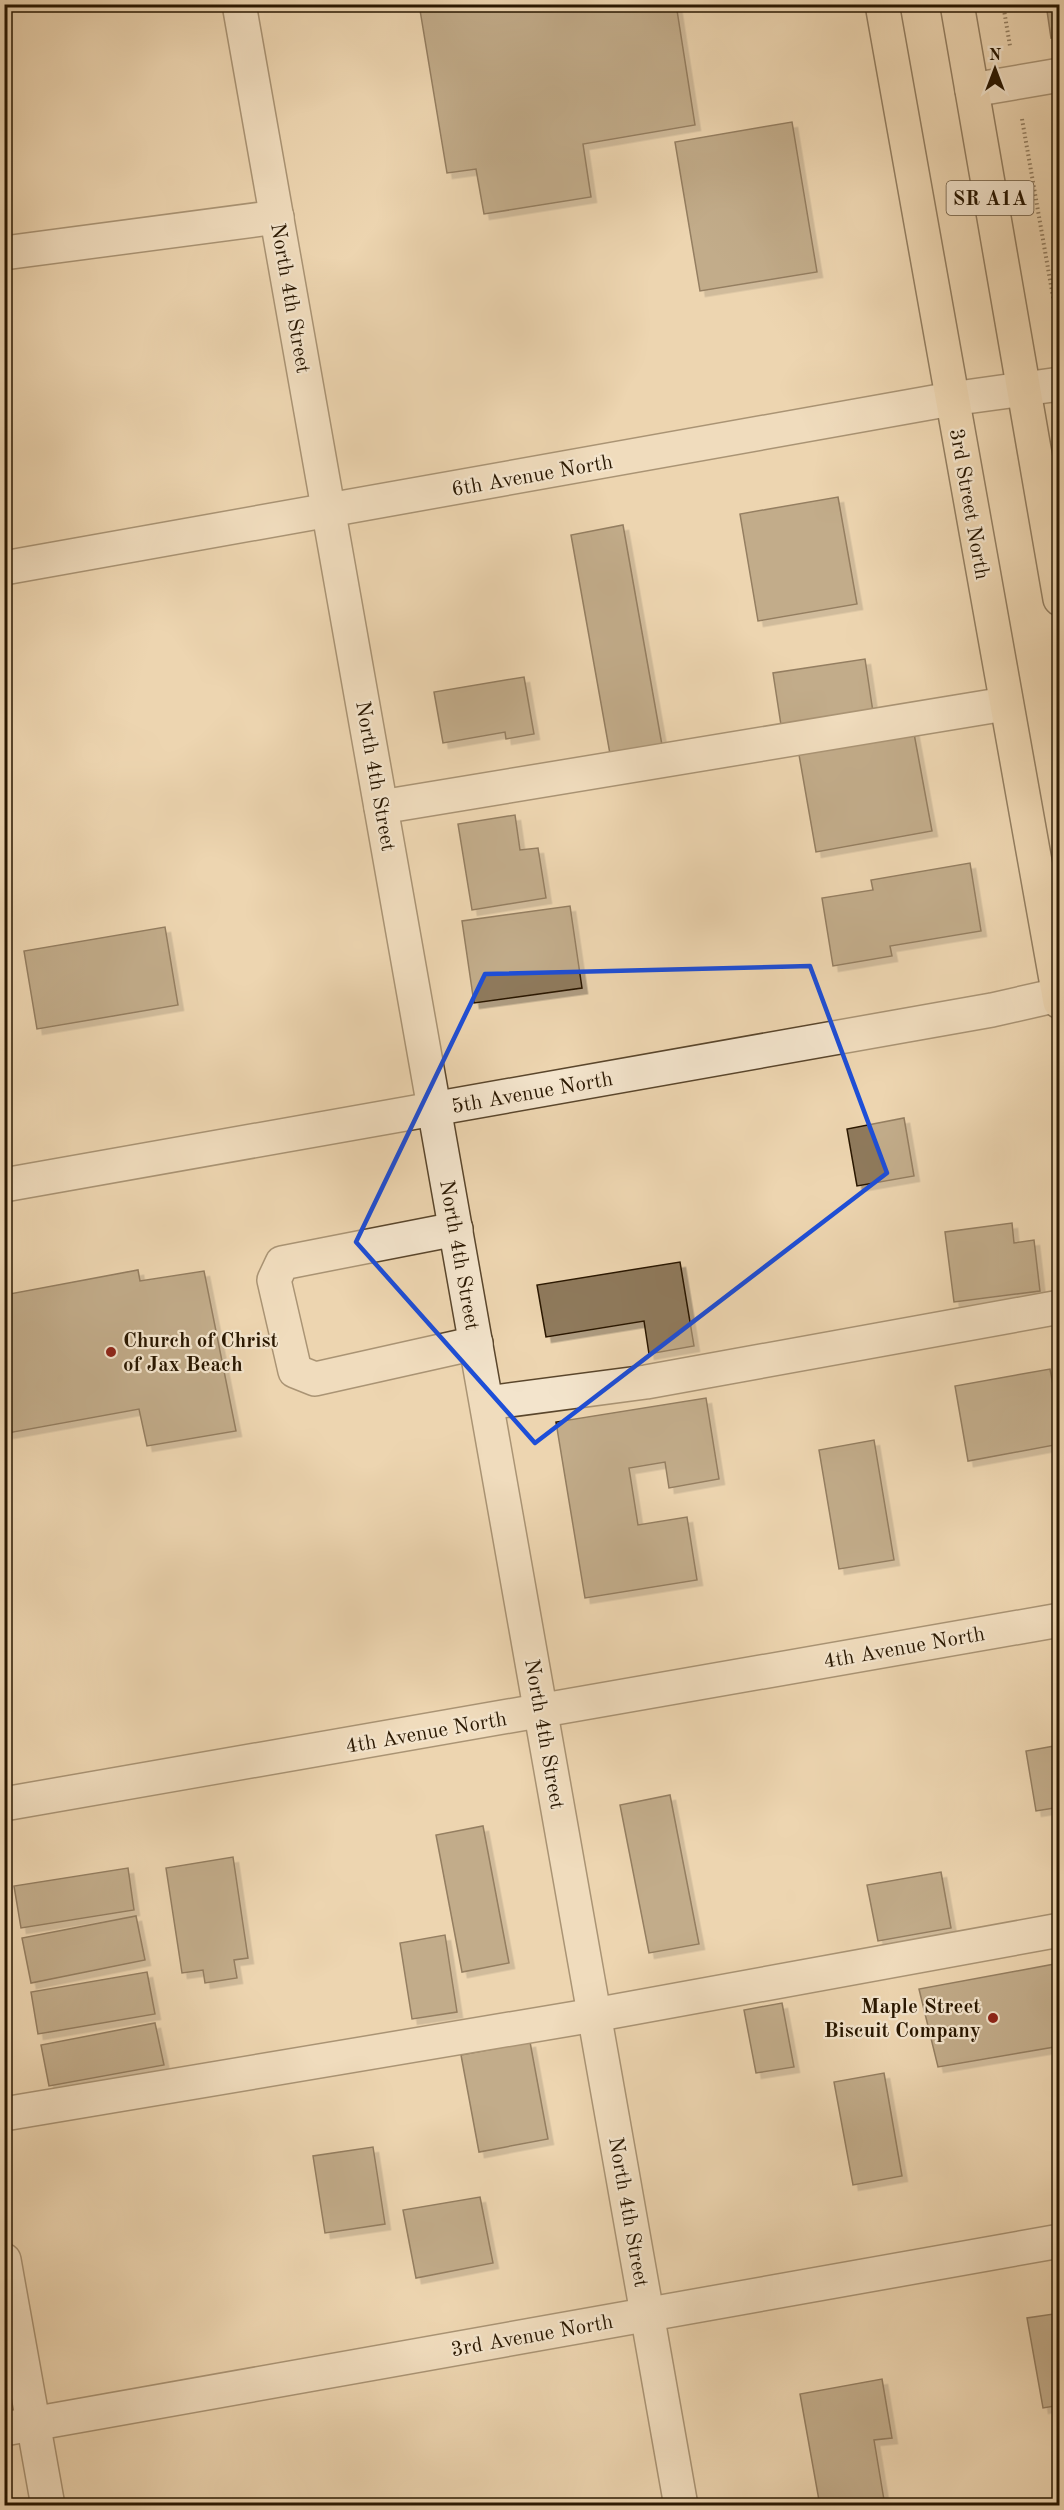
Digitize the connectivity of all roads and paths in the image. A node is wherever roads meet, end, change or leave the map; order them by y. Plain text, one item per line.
1 (239, 4) edge
2 (882, 4) edge
3 (957, 4) edge
4 (1003, 4) edge
5 (1059, 75) edge
6 (1016, 82) junction
7 (972, 90) junction
8 (277, 218) junction
9 (4, 253) edge
10 (1059, 312) edge
11 (1059, 384) edge
12 (1022, 391) junction
13 (951, 399) junction
14 (330, 512) junction
15 (4, 568) edge
16 (1059, 599) edge
17 (1005, 704) junction
18 (381, 807) junction
19 (1059, 999) edge
20 (435, 1110) junction
21 (4, 1185) edge
22 (456, 1229) junction
23 (1059, 1307) edge
24 (476, 1342) junction
25 (486, 1403) junction
26 (1059, 1620) edge
27 (541, 1712) junction
28 (4, 1804) edge
29 (1059, 1930) edge
30 (594, 2015) junction
31 (4, 2114) edge
32 (1059, 2241) edge
33 (4, 2260) edge
34 (647, 2315) junction
35 (19, 2426) edge
36 (48, 2505) edge
37 (681, 2505) edge

1 - 8 street, North 4th Street
2 - 13 main road, 3rd Street North / SR A1A
3 - 7 main road, SR A1A
4 - 6 path
5 - 6 street
6 - 7 street
6 - 10 path
7 - 12 main road, SR A1A
8 - 9 street
8 - 14 street, North 4th Street
11 - 12 street, 6th Avenue North
12 - 13 street, 6th Avenue North
12 - 16 main road, SR A1A
13 - 14 street, 6th Avenue North
13 - 17 main road, 3rd Street North / SR A1A
14 - 15 street, 6th Avenue North
14 - 18 street, North 4th Street
17 - 18 street
17 - 19 main road, 3rd Street North / SR A1A
18 - 20 street, North 4th Street
19 - 20 street, 5th Avenue North
20 - 21 street, 5th Avenue North
20 - 22 street, North 4th Street
22 - 24 street, North 4th Street
22 - 24 street
23 - 25 street
24 - 25 street, North 4th Street
25 - 27 street, North 4th Street
26 - 27 street, 4th Avenue North
27 - 28 street, 4th Avenue North
27 - 30 street, North 4th Street
29 - 30 street
30 - 31 street
30 - 34 street, North 4th Street
32 - 34 street, 3rd Avenue North
33 - 35 street
34 - 35 street, 3rd Avenue North
34 - 37 street, North 4th Street
35 - 36 street

